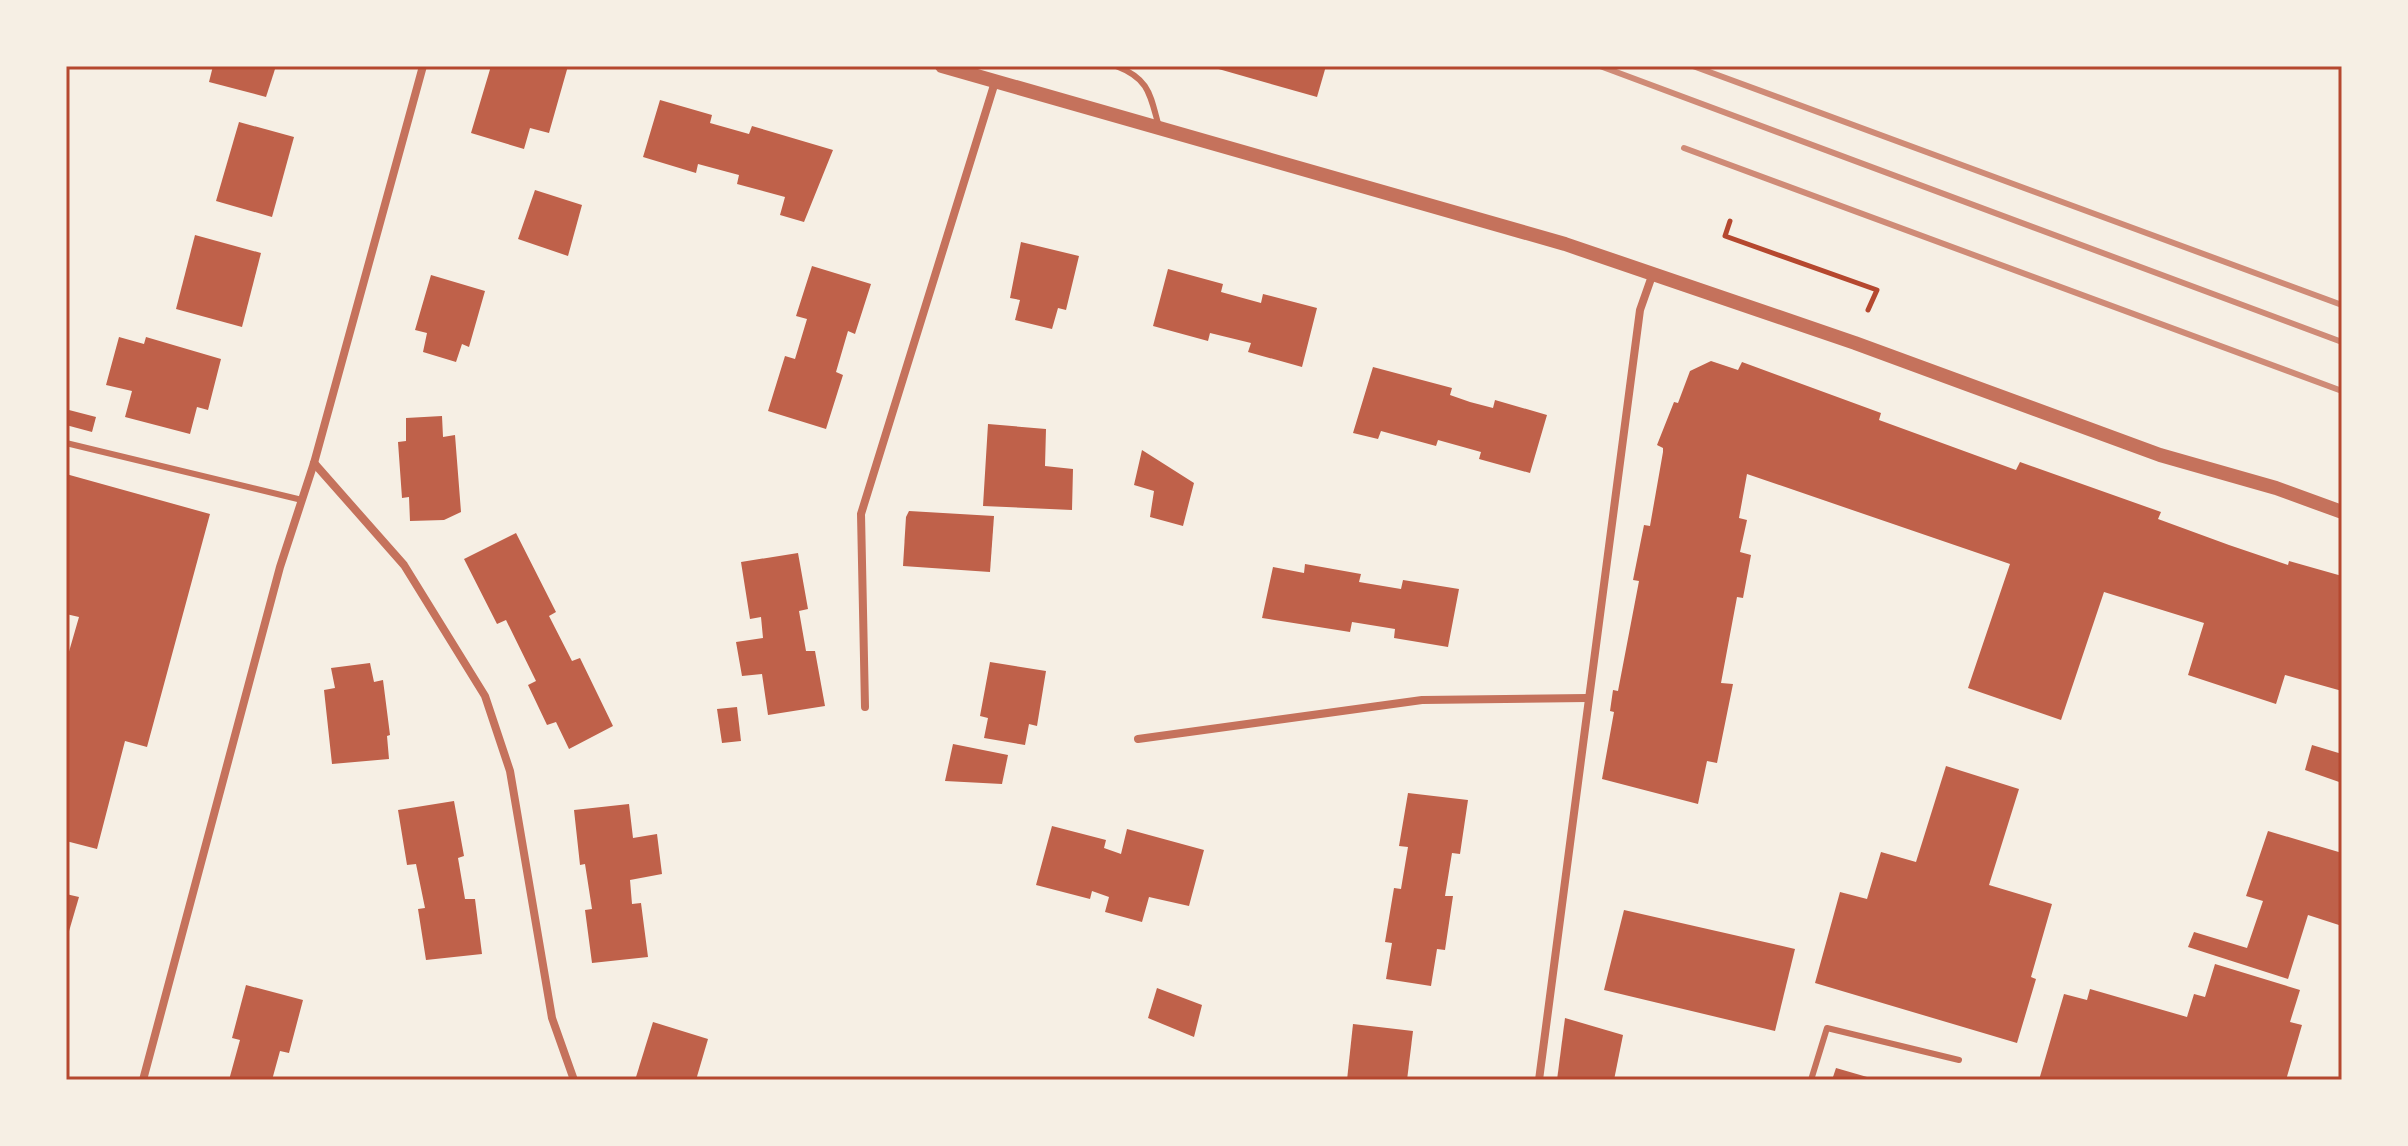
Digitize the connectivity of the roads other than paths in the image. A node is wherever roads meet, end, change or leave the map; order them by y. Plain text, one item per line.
1 (423, 66) edge
2 (942, 66) edge
3 (1116, 66) edge
4 (995, 82) junction
5 (1160, 130) junction
6 (1653, 273) junction
7 (66, 443) edge
8 (314, 463) junction
9 (302, 500) junction
10 (2342, 512) edge
11 (1587, 698) junction
12 (865, 707) dead end
13 (1138, 739) dead end
14 (1959, 1060) dead end
15 (143, 1080) edge
16 (574, 1080) edge
17 (1539, 1080) edge
18 (1811, 1080) edge

1 - 8 street
2 - 4 street
3 - 5 lane
4 - 5 street
4 - 12 street
5 - 6 street
6 - 10 street
6 - 11 street
7 - 9 lane
8 - 9 street
8 - 16 street
9 - 15 street
11 - 13 street
11 - 17 street
14 - 18 lane

